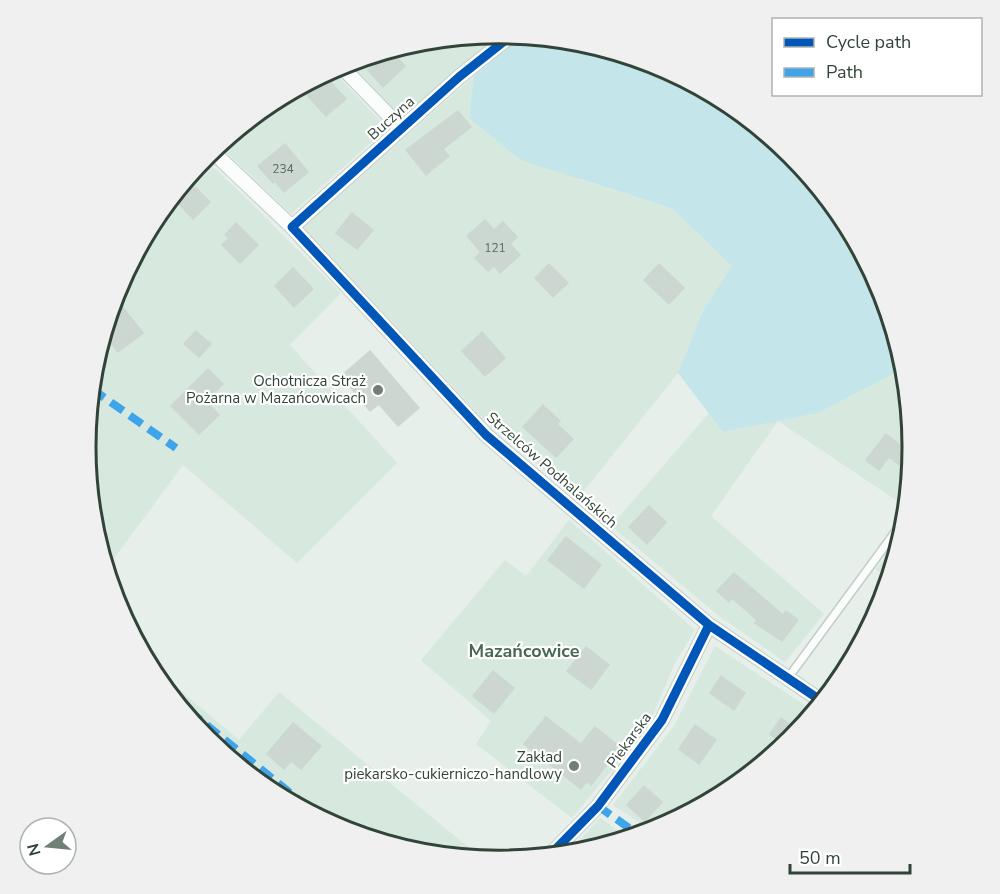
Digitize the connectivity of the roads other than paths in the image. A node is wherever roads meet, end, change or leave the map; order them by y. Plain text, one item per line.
1 (500, 44) edge
2 (348, 73) edge
3 (401, 128) junction
4 (219, 158) edge
5 (292, 227) junction
6 (894, 533) edge
7 (709, 625) junction
8 (788, 678) junction
9 (817, 697) edge
10 (559, 846) edge

1 - 3 street, Buczyna
2 - 3 street
3 - 5 street, Buczyna
4 - 5 street, Strzelców Podhalańskich
5 - 7 street, Strzelców Podhalańskich
6 - 8 lane
7 - 8 street, Strzelców Podhalańskich
7 - 10 street, Piekarska
8 - 9 street, Strzelców Podhalańskich

